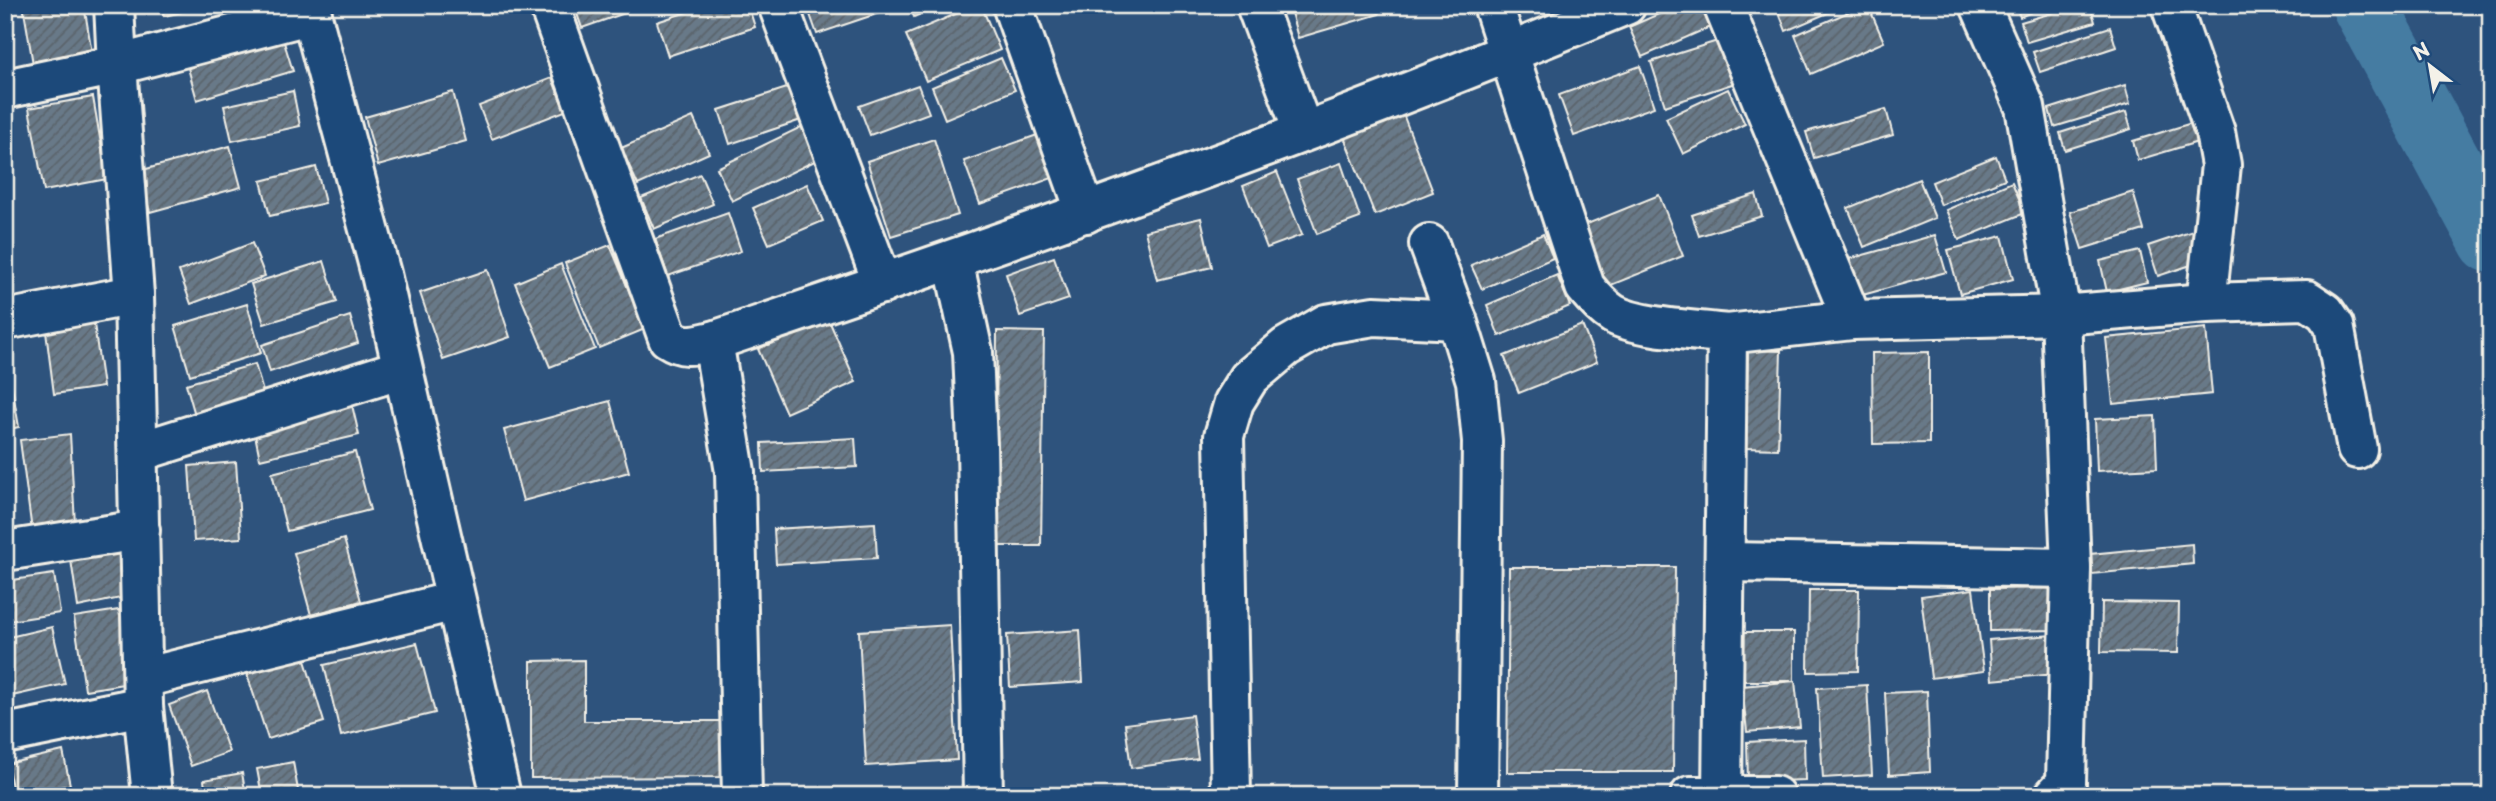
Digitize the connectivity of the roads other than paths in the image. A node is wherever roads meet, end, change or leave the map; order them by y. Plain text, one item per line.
1 (114, 5) edge
2 (549, 5) edge
3 (778, 5) edge
4 (1012, 5) edge
5 (1256, 5) edge
6 (1493, 5) edge
7 (1626, 5) edge
8 (1723, 5) edge
9 (1980, 5) edge
10 (2171, 5) edge
11 (310, 10) edge
12 (1510, 53) junction
13 (117, 65) junction
14 (5, 89) edge
15 (1303, 131) junction
16 (1086, 213) junction
17 (1429, 244) dead end
18 (953, 260) junction
19 (883, 284) junction
20 (134, 295) junction
21 (2226, 303) junction
22 (2061, 315) junction
23 (5, 320) edge
24 (1457, 320) junction
25 (1852, 320) junction
26 (1727, 334) junction
27 (713, 341) junction
28 (402, 369) junction
29 (2357, 449) dead end
30 (138, 452) junction
31 (139, 530) junction
32 (5, 551) edge
33 (1725, 562) junction
34 (2071, 568) junction
35 (455, 601) junction
36 (143, 692) junction
37 (5, 734) edge
38 (1711, 795) edge
39 (152, 796) edge
40 (501, 796) edge
41 (742, 796) edge
42 (983, 796) edge
43 (1231, 796) edge
44 (1478, 796) edge
45 (1775, 796) edge
46 (2054, 796) edge

1 - 13 street
2 - 27 street
3 - 19 street
4 - 16 street
5 - 15 street
6 - 12 street
7 - 12 street
8 - 25 street
9 - 22 street
10 - 21 street
11 - 13 street
11 - 28 street
12 - 15 street
12 - 26 street
13 - 14 street
13 - 20 street
15 - 16 street
16 - 18 street
17 - 24 street
18 - 19 street
18 - 42 street
19 - 27 street
20 - 23 street
20 - 30 street
21 - 22 street
21 - 29 street
22 - 25 street
22 - 34 street
24 - 43 street
24 - 44 street
25 - 26 street
26 - 33 street
27 - 41 street
28 - 30 street
28 - 35 street
30 - 31 street
31 - 32 street
31 - 36 street
33 - 34 street
33 - 38 street
34 - 46 street
35 - 36 street
35 - 40 street
36 - 37 street
36 - 39 street
38 - 45 street

